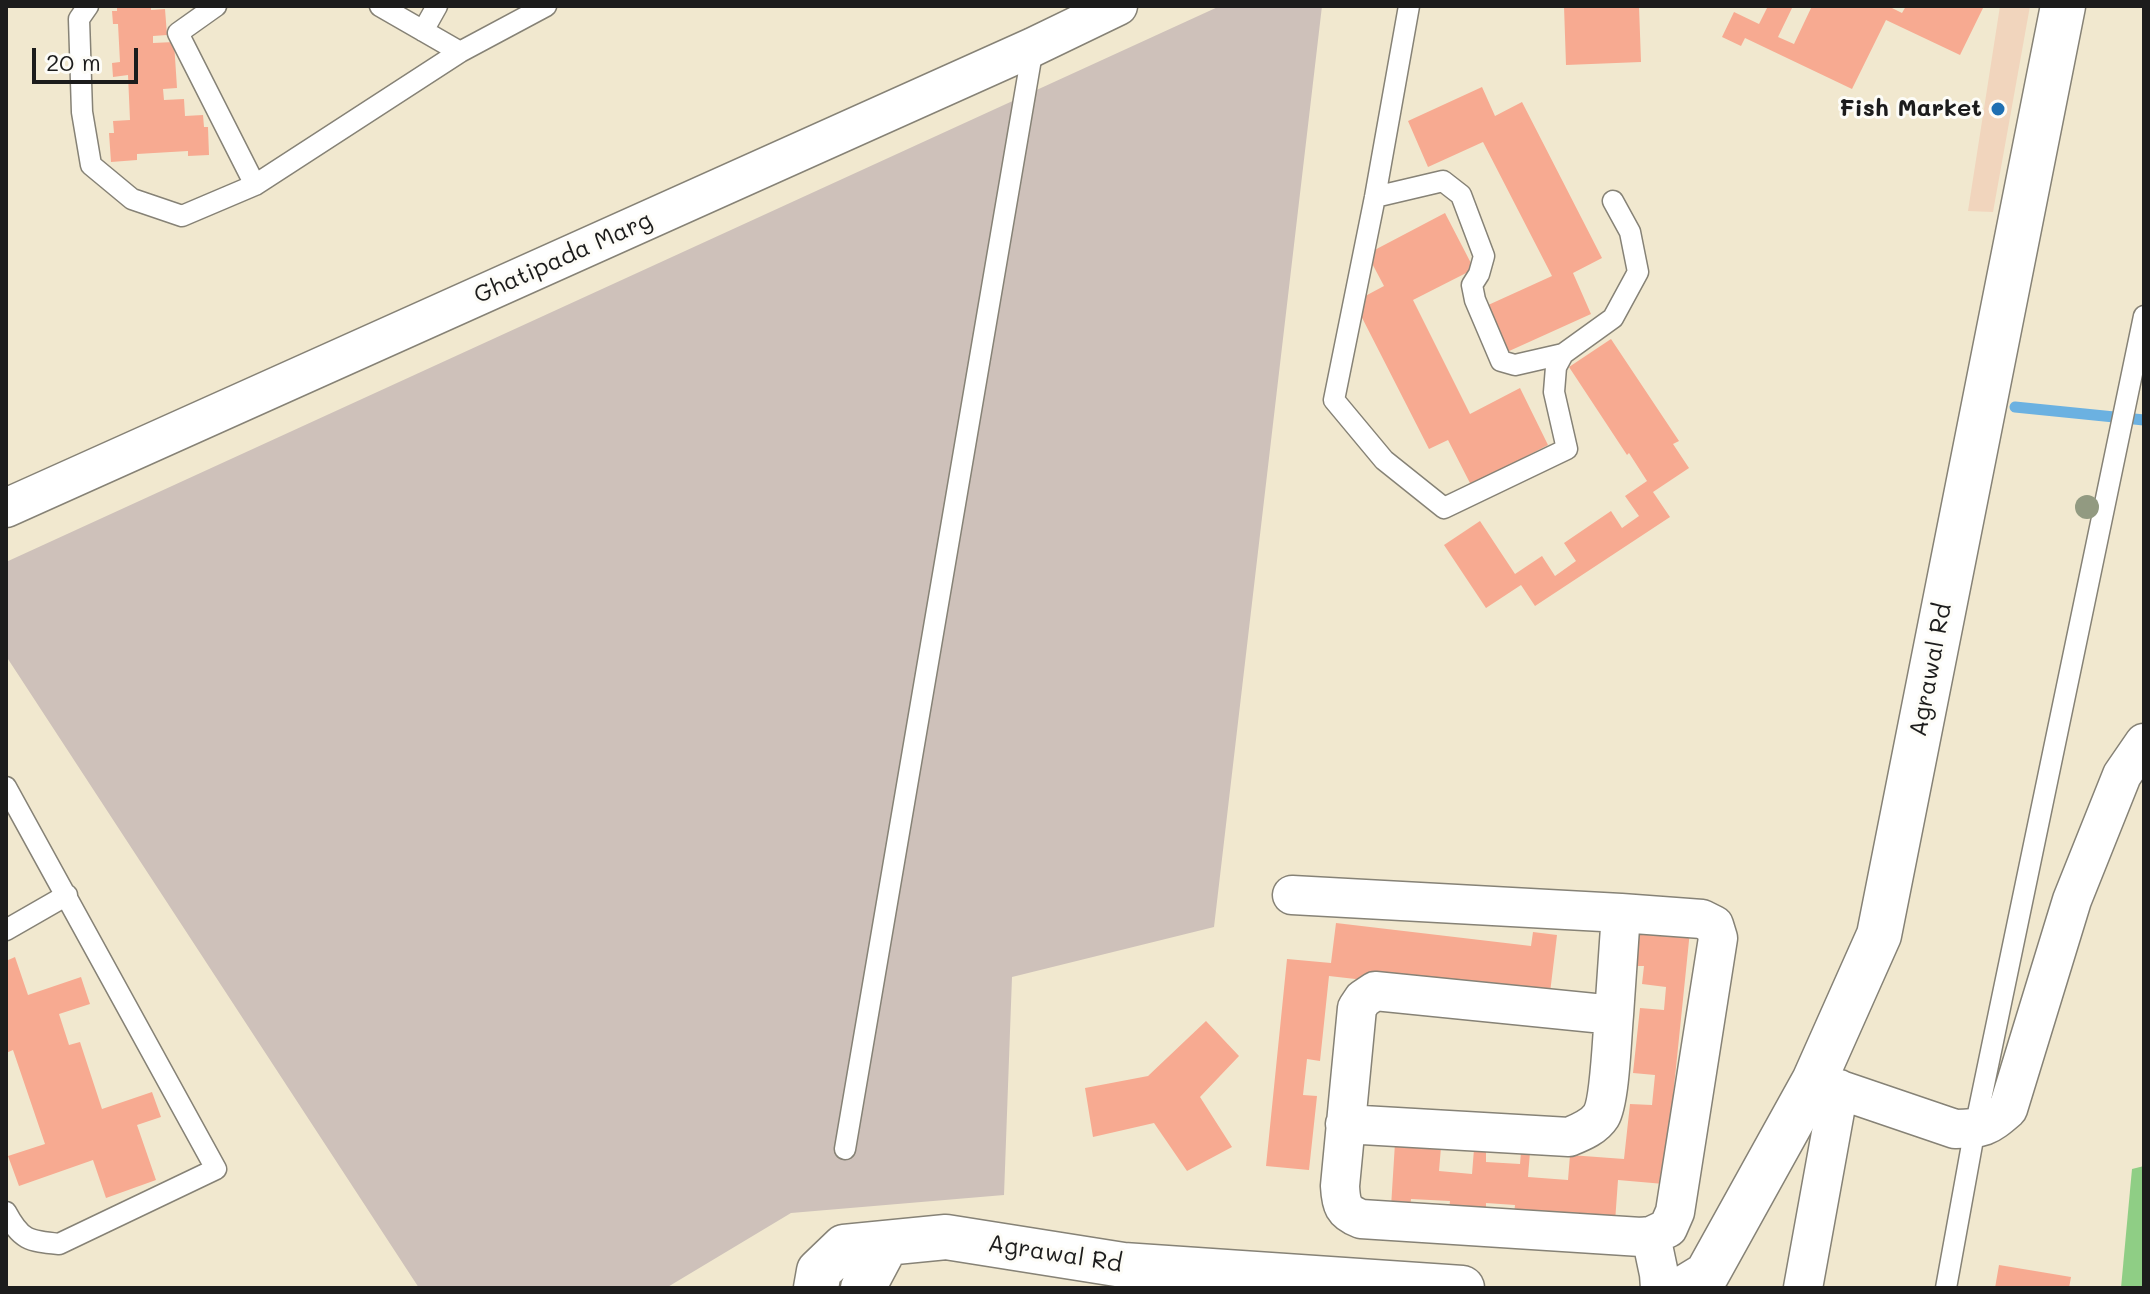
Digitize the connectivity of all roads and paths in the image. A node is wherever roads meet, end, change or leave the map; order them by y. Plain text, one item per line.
1 (88, 6) edge
2 (216, 6) edge
3 (380, 6) edge
4 (437, 6) edge
5 (546, 6) edge
6 (1118, 6) edge
7 (1409, 6) edge
8 (2063, 6) edge
9 (423, 31) junction
10 (1033, 47) junction
11 (460, 52) junction
12 (255, 185) junction
13 (1375, 197) junction
14 (1613, 201) dead end
15 (2144, 316) edge
16 (1563, 354) junction
17 (6, 508) edge
18 (2144, 743) edge
19 (6, 787) edge
20 (67, 895) junction
21 (1292, 895) dead end
22 (1621, 913) junction
23 (6, 930) edge
24 (1614, 1015) junction
25 (1826, 1085) junction
26 (1345, 1124) junction
27 (1975, 1128) junction
28 (845, 1149) dead end
29 (6, 1212) edge
30 (1651, 1236) junction
31 (887, 1243) junction
32 (1122, 1277) edge
33 (1368, 1285) edge
34 (816, 1288) edge
35 (863, 1288) edge
36 (1462, 1288) edge
37 (1660, 1288) edge
38 (1684, 1288) edge
39 (1803, 1288) edge
40 (1946, 1288) edge

1 - 12 lane
2 - 12 lane
3 - 9 lane
4 - 9 lane
5 - 11 lane
6 - 10 street, Ghatipada Marg
7 - 13 lane
8 - 25 street, Agrawal Rd
9 - 11 lane
10 - 17 street, Ghatipada Marg
10 - 28 lane
11 - 12 lane
13 - 16 lane
13 - 16 lane
14 - 16 lane
15 - 27 lane
18 - 27 street
19 - 20 lane
20 - 23 lane
20 - 29 lane
21 - 22 street
22 - 24 street
22 - 30 street
24 - 26 street
24 - 26 street
25 - 27 street
25 - 38 street, Agrawal Rd
25 - 39 street
26 - 30 street
27 - 40 lane
30 - 37 street
31 - 32 street, Agrawal Rd
31 - 34 street, Agrawal Rd
31 - 35 street
32 - 33 street, Agrawal Rd
33 - 36 street, Agrawal Rd

